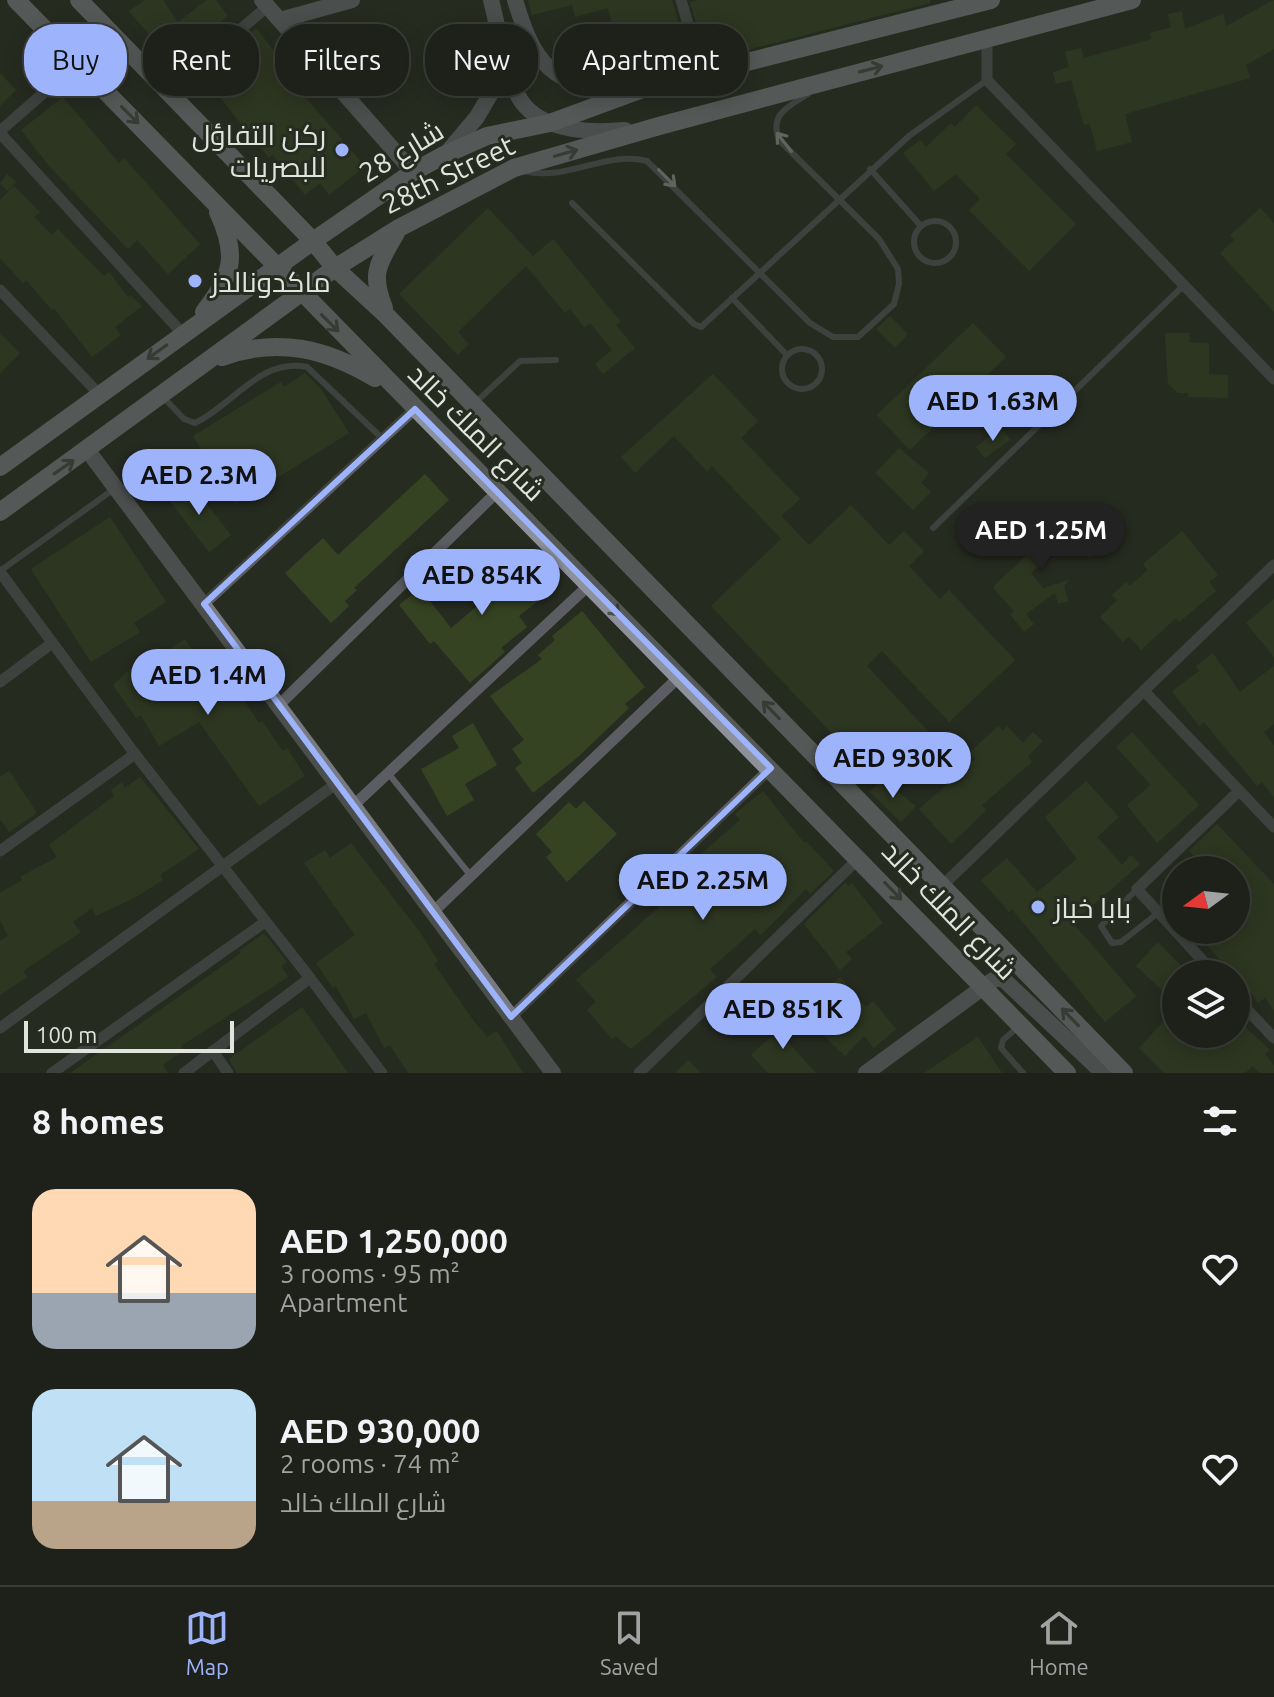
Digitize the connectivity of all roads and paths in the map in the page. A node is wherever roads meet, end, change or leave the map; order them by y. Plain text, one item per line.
1 (16, 0) edge
2 (79, 0) edge
3 (352, 0) edge
4 (491, 0) edge
5 (515, 0) edge
6 (681, 0) edge
7 (991, 0) edge
8 (1132, 0) edge
9 (264, 3) edge
10 (958, 4) edge
11 (280, 20) junction
12 (40, 24) edge
13 (241, 24) edge
14 (498, 24) edge
15 (688, 24) edge
16 (987, 39) junction
17 (748, 61) edge
18 (143, 66) edge
19 (554, 75) edge
20 (832, 79) junction
21 (987, 80) junction
22 (41, 96) edge
23 (111, 96) edge
24 (172, 96) edge
25 (489, 96) edge
26 (519, 96) edge
27 (623, 96) edge
28 (550, 123) junction
29 (659, 126) junction
30 (0, 132) edge
31 (444, 155) junction
32 (514, 168) junction
33 (870, 169) junction
34 (413, 172) junction
35 (839, 197) junction
36 (212, 198) junction
37 (572, 203) dead end
38 (281, 209) junction
39 (353, 214) junction
40 (921, 226) junction
41 (399, 228) junction
42 (313, 241) junction
43 (277, 266) junction
44 (335, 268) junction
45 (759, 270) junction
46 (1183, 286) junction
47 (0, 290) edge
48 (300, 293) junction
49 (732, 298) junction
50 (386, 315) junction
51 (188, 330) junction
52 (787, 355) junction
53 (556, 360) dead end
54 (200, 364) junction
55 (1274, 379) edge
56 (397, 391) junction
57 (99, 394) junction
58 (160, 394) junction
59 (473, 404) junction
60 (415, 409) junction
61 (383, 439) junction
62 (88, 451) junction
63 (0, 467) edge
64 (117, 487) junction
65 (497, 492) junction
66 (0, 512) edge
67 (933, 528) dead end
68 (1274, 565) edge
69 (0, 572) edge
70 (589, 585) junction
71 (204, 604) junction
72 (52, 643) junction
73 (680, 676) junction
74 (0, 682) edge
75 (1144, 691) junction
76 (279, 705) junction
77 (135, 754) junction
78 (771, 768) junction
79 (388, 773) junction
80 (337, 783) junction
81 (1239, 791) junction
82 (354, 805) junction
83 (1274, 827) edge
84 (0, 851) edge
85 (860, 857) junction
86 (223, 867) junction
87 (471, 876) junction
88 (942, 886) junction
89 (1137, 889) junction
90 (433, 912) junction
91 (1159, 912) junction
92 (265, 922) junction
93 (1202, 960) edge
94 (310, 978) junction
95 (986, 988) junction
96 (1250, 1013) edge
97 (511, 1017) junction
98 (1021, 1025) junction
99 (0, 1028) edge
100 (1274, 1038) edge
101 (213, 1051) junction
102 (52, 1073) edge
103 (184, 1073) edge
104 (228, 1073) edge
105 (382, 1073) edge
106 (553, 1073) edge
107 (639, 1073) edge
108 (866, 1073) edge
109 (1023, 1073) edge
110 (1067, 1073) edge
111 (1103, 1073) edge
112 (1124, 1073) edge

1 - 12 main road, شارع الملك خالد
2 - 18 main road, شارع الملك خالد
3 - 11 street
4 - 14 street
5 - 19 street
6 - 15 street
7 - 10 main road, شارع 28
8 - 16 main road, 28th Street
9 - 11 street
9 - 13 street
10 - 17 main road, شارع 28
11 - 34 street
20 -> 16 main road, 28th Street
16 - 21 street
20 - 29 main road, 28th Street
35 -> 20 lane
21 - 33 lane
21 - 46 street
22 - 30 street
23 -> 36 main road, شارع الملك خالد
24 - 38 main road, شارع الملك خالد
25 - 31 street
26 - 28 street
27 - 28 main road, شارع 28
28 - 29 street
28 - 31 main road, شارع 28
32 -> 29 main road, 28th Street
30 - 51 street
31 - 34 main road, شارع 28
32 - 41 main road, 28th Street
32 -> 45 lane
33 - 35 lane
33 - 40 lane
34 - 39 main road, شارع 28
35 - 45 lane
35 - 45 lane
36 - 43 main road, شارع الملك خالد
36 - 51 main road
37 - 49 lane
38 - 39 main road
38 - 42 main road, شارع الملك خالد
39 - 42 main road, شارع 28
40 - 40 lane
41 - 44 main road, 28th Street
41 - 50 main road
42 - 43 main road, شارع 28
42 - 44 main road, شارع الملك خالد
43 - 48 main road, شارع الملك خالد
43 - 51 main road, شارع 28
44 - 48 main road, 28th Street
44 - 50 main road, شارع الملك خالد
45 - 49 lane
46 - 55 street
46 - 67 lane
47 - 57 street
48 - 54 main road, 28th Street
48 -> 56 main road, شارع الملك خالد
49 - 52 lane
50 - 59 main road, شارع الملك خالد
51 -> 57 main road, شارع 28
52 - 52 lane
53 - 59 lane
54 - 56 main road
54 - 58 main road, 28th Street
56 - 60 main road, شارع الملك خالد
57 - 63 main road, شارع 28
58 - 61 lane
58 - 62 main road, 28th Street
88 -> 59 main road, شارع الملك خالد
60 - 61 street
60 - 65 main road, شارع الملك خالد
61 - 71 street
62 - 64 street
66 -> 62 main road, 28th Street
64 - 69 lane
64 - 71 street
65 - 70 main road, شارع الملك خالد
65 - 76 street
68 - 75 street
69 - 72 street
70 -> 73 main road, شارع الملك خالد
70 - 79 street
71 - 76 street
72 - 74 street
72 - 77 street
73 - 78 main road, شارع الملك خالد
73 - 87 street
75 - 81 street
75 - 88 street
76 - 80 street
77 - 84 street
77 - 86 street
78 - 85 main road, شارع الملك خالد
78 - 97 street
79 - 82 street
79 - 87 lane
80 - 82 street
80 - 86 street
81 - 83 street
81 - 89 street
82 - 90 street
85 -> 95 main road, شارع الملك خالد
85 - 107 street
86 - 92 street
86 - 99 street
87 - 90 street
112 -> 88 main road, شارع الملك خالد
89 - 91 street
89 - 91 lane
90 - 97 street
91 - 93 street
92 - 94 street
92 - 102 street
94 - 101 street
94 - 105 street
95 - 98 main road, شارع الملك خالد
95 - 108 street
95 - 111 street
96 - 100 street
97 - 106 street
98 - 109 lane
98 - 110 main road, شارع الملك خالد
101 - 103 street
101 - 104 street

